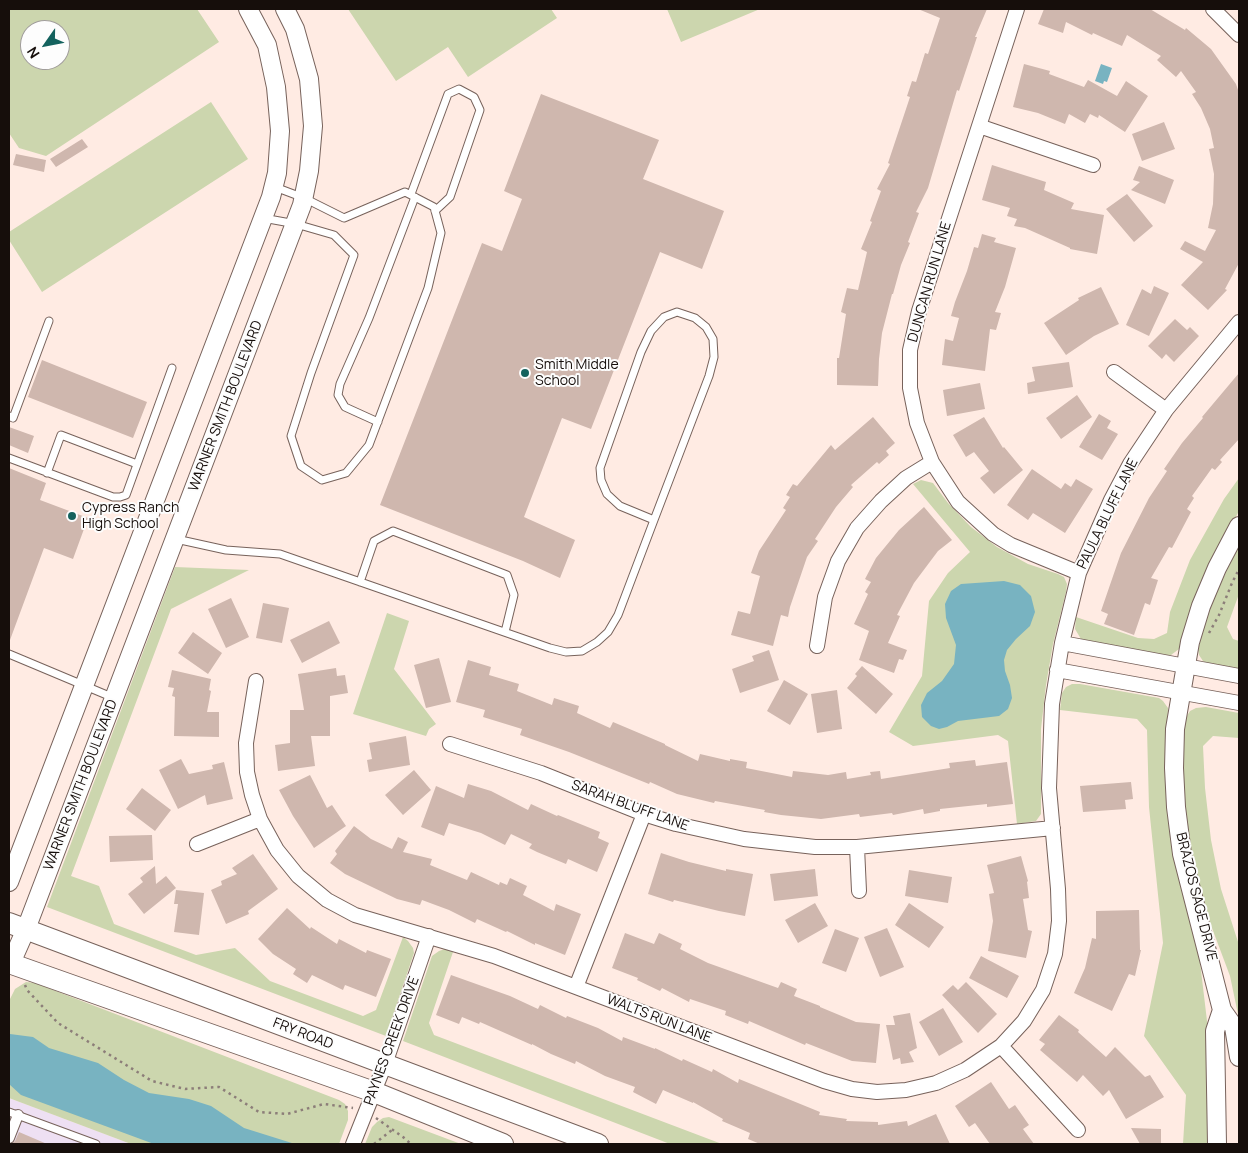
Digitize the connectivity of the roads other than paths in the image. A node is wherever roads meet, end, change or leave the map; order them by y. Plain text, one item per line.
1 (248, 9) edge
2 (285, 9) edge
3 (1017, 9) edge
4 (1213, 9) edge
5 (1239, 36) edge
6 (979, 126) junction
7 (1093, 165) dead end
8 (274, 187) junction
9 (413, 196) junction
10 (304, 198) junction
11 (435, 211) junction
12 (263, 218) junction
13 (296, 224) junction
14 (49, 321) dead end
15 (1239, 322) edge
16 (172, 368) dead end
17 (1114, 372) dead end
18 (1166, 410) junction
19 (9, 416) edge
20 (378, 422) junction
21 (9, 458) edge
22 (932, 462) junction
23 (137, 464) junction
24 (47, 473) junction
25 (654, 520) junction
26 (1239, 526) edge
27 (175, 539) junction
28 (1079, 572) junction
29 (360, 582) junction
30 (505, 632) junction
31 (1062, 643) junction
32 (817, 646) dead end
33 (9, 654) edge
34 (1185, 666) junction
35 (1057, 670) junction
36 (1239, 676) edge
37 (256, 680) dead end
38 (84, 686) junction
39 (1180, 692) junction
40 (114, 698) junction
41 (1239, 703) edge
42 (450, 744) dead end
43 (644, 814) junction
44 (260, 819) junction
45 (1053, 828) junction
46 (197, 844) dead end
47 (857, 847) junction
48 (9, 882) edge
49 (859, 891) dead end
50 (17, 926) edge
51 (429, 936) junction
52 (9, 965) edge
53 (576, 987) junction
54 (1222, 1010) junction
55 (1001, 1046) junction
56 (1239, 1057) edge
57 (385, 1064) junction
58 (374, 1092) junction
59 (13, 1113) edge
60 (1078, 1130) dead end
61 (9, 1138) edge
62 (96, 1144) edge
63 (353, 1144) edge
64 (503, 1144) edge
65 (598, 1144) edge
66 (1217, 1144) edge

1 - 8 street
2 - 10 street, WARNER SMITH BOULEVARD
3 - 6 street, DUNCAN RUN LANE
4 - 5 street
6 - 7 street
6 - 22 street, DUNCAN RUN LANE
8 - 10 lane
8 - 12 street
9 - 10 lane
9 - 11 lane
9 - 11 lane
9 - 20 lane
10 - 13 street, WARNER SMITH BOULEVARD
11 - 20 lane
12 - 13 lane
12 - 38 street
13 - 20 lane
13 - 27 street, WARNER SMITH BOULEVARD
14 - 19 lane
15 - 18 street, PAULA BLUFF LANE
16 - 23 lane
17 - 18 street
18 - 28 street, PAULA BLUFF LANE
21 - 24 lane
22 - 28 street, DUNCAN RUN LANE
22 - 32 street
23 - 24 lane
23 - 24 lane
25 - 25 lane
25 - 30 lane
26 - 34 street, BRAZOS SAGE DRIVE
27 - 29 lane
27 - 40 street, WARNER SMITH BOULEVARD
28 - 31 street, PAULA BLUFF LANE
29 - 30 lane
29 - 30 lane
31 - 34 street
31 - 35 street, PAULA BLUFF LANE
33 - 38 lane
34 - 36 street
34 - 39 street, BRAZOS SAGE DRIVE
35 - 39 street
35 - 45 street, PAULA BLUFF LANE
37 - 44 street, WALTS RUN LANE
38 - 40 lane
38 - 48 street
39 - 41 street
39 - 54 street, BRAZOS SAGE DRIVE
40 - 50 street, WARNER SMITH BOULEVARD
42 - 43 street, SARAH BLUFF LANE
43 - 47 street, SARAH BLUFF LANE
43 - 53 street
44 - 46 street
44 - 51 street, WALTS RUN LANE
45 - 47 street, SARAH BLUFF LANE
45 - 55 street, WALTS RUN LANE
47 - 49 street
50 - 52 street, WARNER SMITH BOULEVARD
50 - 57 main road, FRY ROAD
51 - 53 street, WALTS RUN LANE
51 - 57 street, PAYNES CREEK DRIVE
52 - 58 main road
53 - 55 street, WALTS RUN LANE
54 - 56 street, BRAZOS SAGE DRIVE
54 - 66 street
55 - 60 street
57 - 58 street, PAYNES CREEK DRIVE
57 - 65 main road, FRY ROAD
58 - 63 street, PAYNES CREEK DRIVE
58 - 64 main road
59 - 61 street
59 - 62 lane

